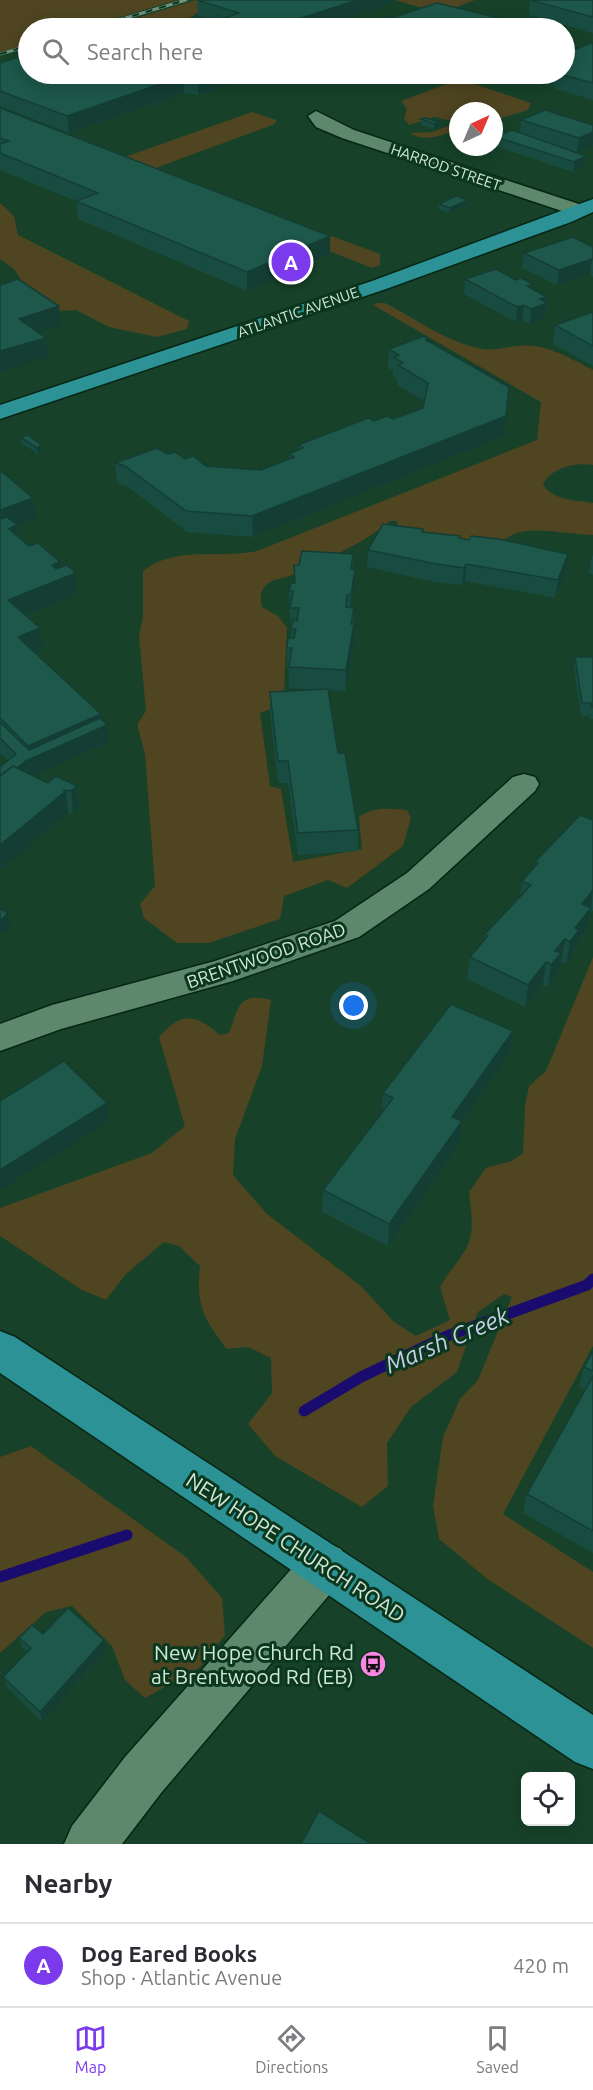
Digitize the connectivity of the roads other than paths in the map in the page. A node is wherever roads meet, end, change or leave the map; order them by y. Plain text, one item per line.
1 (316, 116) dead end
2 (587, 208) edge
3 (0, 412) edge
4 (524, 784) dead end
5 (0, 1038) edge
6 (0, 1350) edge
7 (325, 1565) junction
8 (593, 1744) edge
9 (90, 1844) edge

1 - 2 street, HARROD STREET
2 - 3 main road, ATLANTIC AVENUE
4 - 5 street, BRENTWOOD ROAD
6 - 7 main road, NEW HOPE CHURCH ROAD
7 - 8 main road, NEW HOPE CHURCH ROAD
7 - 9 street

